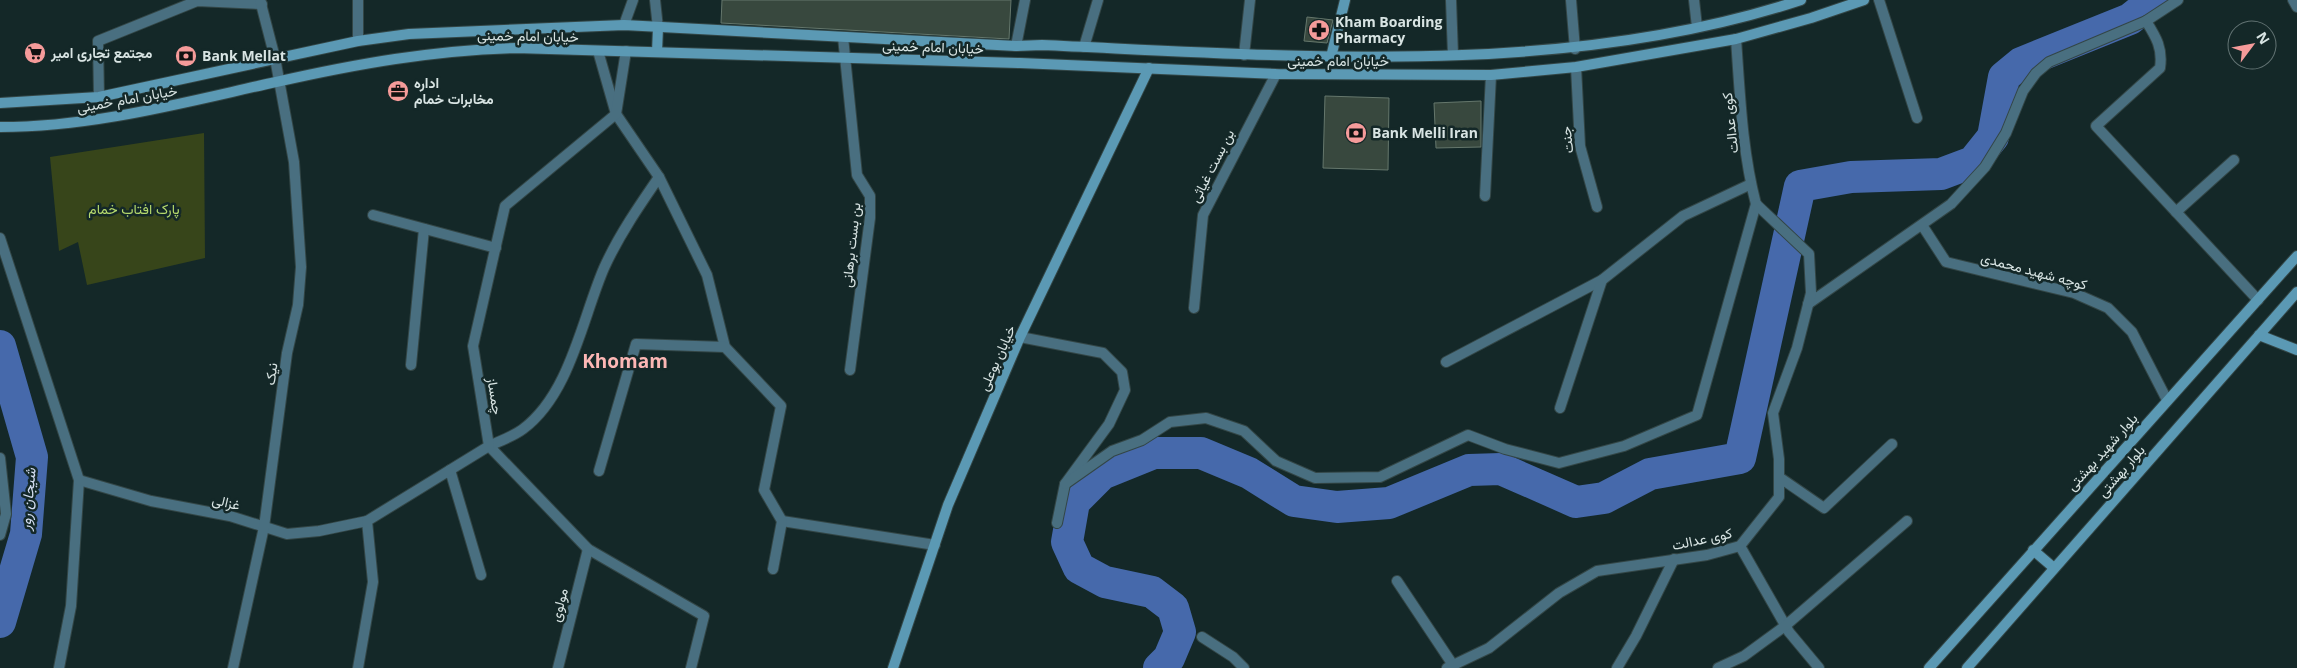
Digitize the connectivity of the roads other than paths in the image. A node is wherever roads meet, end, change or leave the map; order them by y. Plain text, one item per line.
1 (358, 0) edge
2 (633, 0) edge
3 (655, 0) edge
4 (1025, 0) edge
5 (1098, 0) edge
6 (1250, 0) edge
7 (1345, 0) edge
8 (1451, 0) edge
9 (1571, 0) edge
10 (1694, 0) edge
11 (1864, 0) edge
12 (1879, 0) edge
13 (2178, 0) edge
14 (2293, 0) edge
15 (1796, 1) edge
16 (261, 2) edge
17 (2297, 7) edge
18 (2146, 21) junction
19 (624, 26) junction
20 (1697, 27) junction
21 (658, 28) junction
22 (843, 37) junction
23 (1736, 39) junction
24 (358, 41) junction
25 (1016, 46) junction
26 (1084, 47) junction
27 (1574, 48) junction
28 (598, 51) junction
29 (626, 52) junction
30 (657, 52) junction
31 (1244, 55) junction
32 (1453, 55) junction
33 (1331, 57) junction
34 (275, 58) junction
35 (844, 58) junction
36 (1149, 68) junction
37 (1576, 68) junction
38 (1276, 74) junction
39 (1491, 75) junction
40 (278, 81) junction
41 (99, 97) junction
42 (0, 103) edge
43 (616, 114) junction
44 (1917, 118) dead end
45 (0, 126) edge
46 (2234, 160) dead end
47 (660, 177) junction
48 (1751, 184) junction
49 (1485, 196) dead end
50 (1756, 204) junction
51 (1597, 207) dead end
52 (2176, 212) junction
53 (373, 215) dead end
54 (1922, 225) junction
55 (424, 229) junction
56 (0, 238) edge
57 (496, 248) junction
58 (2297, 256) edge
59 (1602, 280) junction
60 (2297, 292) edge
61 (2258, 300) junction
62 (1808, 304) junction
63 (1194, 308) dead end
64 (2259, 334) junction
65 (1020, 337) junction
66 (725, 347) junction
67 (2297, 350) edge
68 (1446, 362) dead end
69 (411, 365) dead end
70 (850, 370) dead end
71 (2168, 400) junction
72 (1560, 408) dead end
73 (1892, 444) dead end
74 (489, 446) junction
75 (0, 458) edge
76 (450, 470) junction
77 (599, 471) dead end
78 (1779, 477) junction
79 (79, 480) junction
80 (1065, 484) junction
81 (367, 521) junction
82 (782, 521) junction
83 (1907, 521) dead end
84 (1057, 523) dead end
85 (264, 527) junction
86 (0, 535) edge
87 (935, 545) junction
88 (1740, 546) junction
89 (588, 549) junction
90 (2033, 550) junction
91 (1674, 559) junction
92 (2054, 568) junction
93 (773, 569) dead end
94 (481, 576) dead end
95 (1397, 581) dead end
96 (1785, 626) junction
97 (1202, 638) dead end
98 (1450, 666) edge
99 (59, 668) edge
100 (233, 668) edge
101 (358, 668) edge
102 (558, 668) edge
103 (692, 668) edge
104 (893, 668) edge
105 (1244, 668) edge
106 (1617, 668) edge
107 (1718, 668) edge
108 (1819, 668) edge
109 (1929, 668) edge
110 (1966, 668) edge

1 - 24 street
2 - 19 street
3 - 21 street
4 - 25 street
5 - 26 street
6 - 31 street
7 - 33 main road
8 - 32 street
9 - 27 street
10 - 20 street
11 - 23 main road, خیابان امام خمینی
12 - 44 street
13 - 18 street
14 - 17 street
15 - 20 main road, خیابان امام خمینی
16 - 34 street, نیک
16 - 41 street
18 - 52 street
18 - 54 street
19 - 21 main road, خیابان امام خمینی
19 - 24 main road, خیابان امام خمینی
20 - 27 main road, خیابان امام خمینی
21 - 22 main road, خیابان امام خمینی
21 - 30 main road
22 - 25 main road, خیابان امام خمینی
22 - 35 street, بن بست برهانی
23 - 37 main road, خیابان امام خمینی
23 - 48 street, کوی عدالت
24 - 34 main road, خیابان امام خمینی
25 - 26 main road, خیابان امام خمینی
26 - 31 main road, خیابان امام خمینی
27 - 32 main road, خیابان امام خمینی
28 - 29 main road, خیابان امام خمینی
28 - 40 main road, خیابان امام خمینی
28 - 43 street
29 - 30 main road, خیابان امام خمینی
29 - 43 street
30 - 35 main road, خیابان امام خمینی
31 - 33 main road, خیابان امام خمینی
32 - 33 main road, خیابان امام خمینی
34 - 40 street, نیک
34 - 41 main road, خیابان امام خمینی
35 - 36 main road, خیابان امام خمینی
35 - 70 street, بن بست برهانی
36 - 38 main road, خیابان امام خمینی
36 - 65 main road, خیابان بوعلی
37 - 39 main road, خیابان امام خمینی
37 - 51 street, جنت
38 - 39 main road, خیابان امام خمینی
38 - 63 street, بن بست غیاثی
39 - 49 street
40 - 45 main road, خیابان امام خمینی
40 - 85 street, نیک
41 - 42 main road, خیابان امام خمینی
43 - 47 street
43 - 57 street, چمساز
46 - 52 street
47 - 66 street
47 - 74 street
48 - 50 street, کوی عدالت
48 - 59 street
50 - 62 street, کوی عدالت
50 - 80 street
52 - 61 street
53 - 55 street
54 - 62 street
54 - 71 street, کوچه شهید محمدی
55 - 57 street
55 - 69 street
56 - 79 street
57 - 74 street, چمساز
58 - 61 main road, بلوار شهید بهشتی
59 - 68 street
59 - 72 street
60 - 64 main road, بلوار بهشتی
61 - 71 main road, بلوار شهید بهشتی
62 - 78 street, کوی عدالت
64 - 67 main road
64 - 92 main road, بلوار بهشتی
65 - 80 street
65 - 87 main road, خیابان بوعلی
66 - 77 street
66 - 82 street
71 - 90 main road, بلوار شهید بهشتی
73 - 78 street
74 - 76 street
74 - 89 street
75 - 86 street
76 - 81 street
76 - 94 street
78 - 88 street, کوی عدالت
79 - 85 street, غزالی
79 - 99 street
80 - 84 street
81 - 85 street, غزالی
81 - 101 street
82 - 87 street
82 - 93 street
83 - 96 street
85 - 100 street, نیک
87 - 104 main road, خیابان بوعلی
88 - 91 street, کوی عدالت
88 - 96 street
89 - 102 street, مولوی
89 - 103 street
90 - 92 main road
90 - 109 main road, بلوار شهید بهشتی
91 - 98 street, کوی عدالت
91 - 106 street
92 - 110 main road, بلوار بهشتی
95 - 98 street
96 - 107 street
96 - 108 street
97 - 105 street

